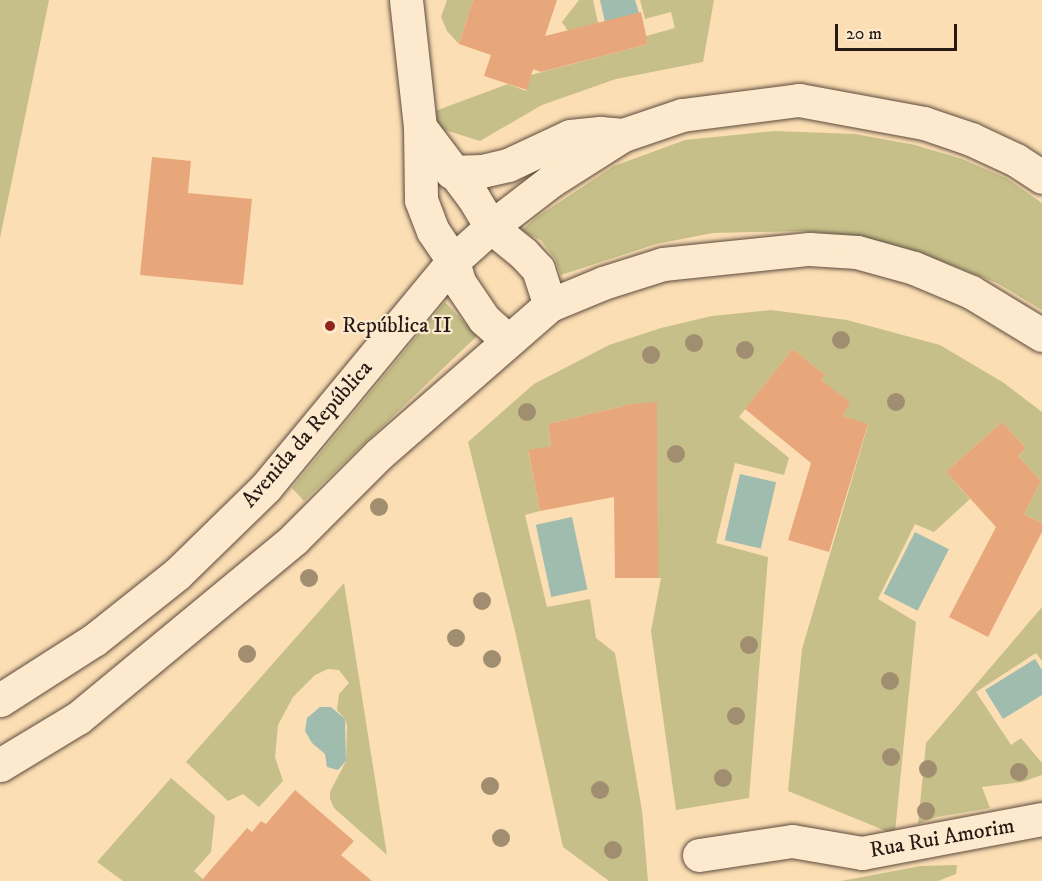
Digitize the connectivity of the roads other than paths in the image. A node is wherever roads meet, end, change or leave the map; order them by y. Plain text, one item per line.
1 (406, 0) edge
2 (420, 127) junction
3 (623, 135) junction
4 (451, 172) junction
5 (1042, 177) edge
6 (491, 227) junction
7 (453, 261) junction
8 (550, 305) junction
9 (1042, 335) edge
10 (507, 340) junction
11 (0, 700) edge
12 (0, 765) edge
13 (1042, 819) edge
14 (699, 855) dead end

1 - 2 main road
2 - 4 main road
2 - 7 main road
3 - 4 main road
3 - 5 main road, Avenida da República
3 - 6 main road, Avenida da República
4 - 6 main road
6 - 7 main road, Avenida da República
6 - 8 main road
7 - 10 main road
7 - 11 main road, Avenida da República
8 - 9 main road
8 - 10 main road
10 - 12 main road
13 - 14 main road, Rua Rui Amorim

